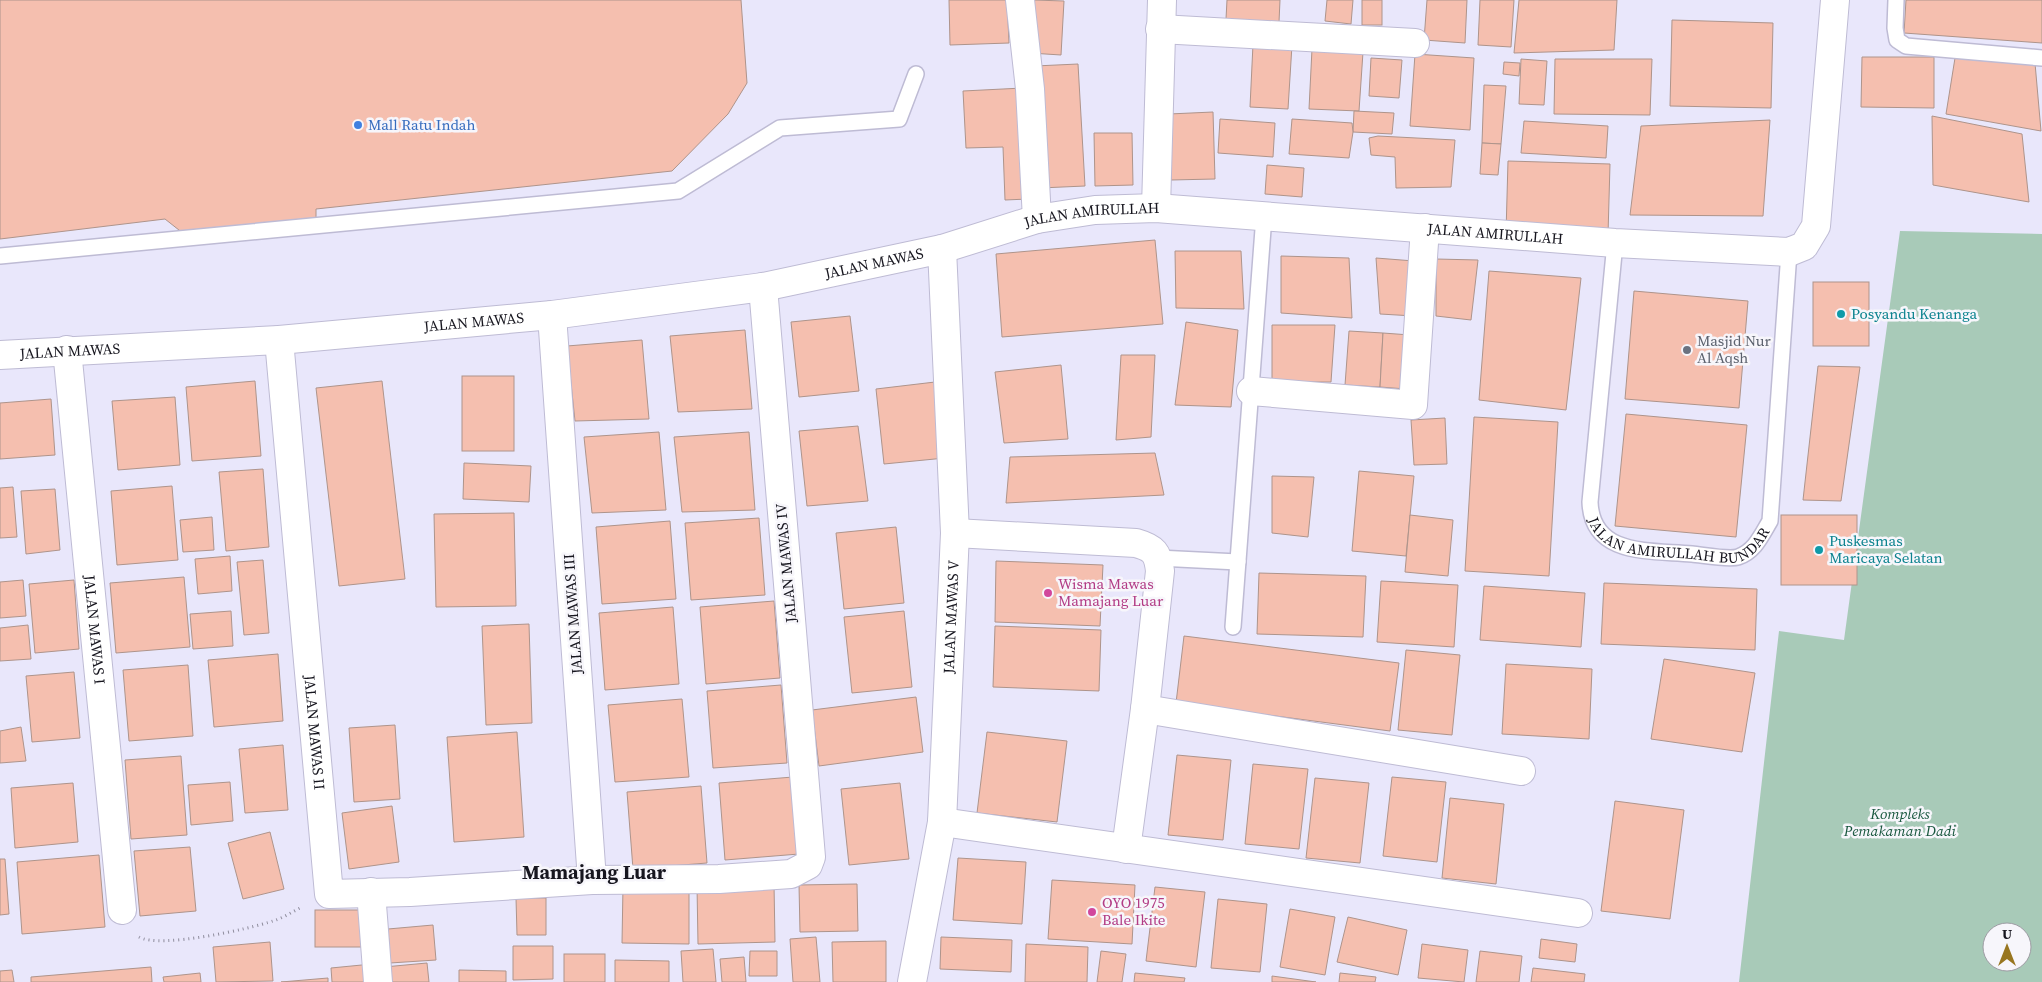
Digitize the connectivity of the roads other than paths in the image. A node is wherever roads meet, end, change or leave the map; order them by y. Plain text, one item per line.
1 (1020, 0) edge
2 (1162, 0) edge
3 (1834, 0) edge
4 (1896, 0) edge
5 (1160, 29) junction
6 (1415, 43) dead end
7 (2042, 58) edge
8 (916, 74) dead end
9 (1156, 208) junction
10 (1264, 216) junction
11 (1036, 219) junction
12 (1425, 228) junction
13 (1615, 243) junction
14 (942, 249) junction
15 (1789, 252) junction
16 (0, 256) edge
17 (762, 287) junction
18 (552, 315) junction
19 (279, 340) junction
20 (67, 350) junction
21 (0, 355) edge
22 (1251, 391) junction
23 (955, 533) junction
24 (1158, 558) junction
25 (1238, 562) junction
26 (1233, 627) dead end
27 (1145, 709) junction
28 (1521, 771) dead end
29 (942, 822) junction
30 (1126, 849) junction
31 (592, 880) junction
32 (371, 892) junction
33 (122, 910) road end
34 (1578, 914) dead end
35 (378, 982) edge
36 (912, 982) edge

1 - 11 street
2 - 5 street
3 - 15 street
4 - 7 lane
5 - 6 street
5 - 9 street
8 - 16 lane
9 - 10 street, JALAN AMIRULLAH
9 - 11 street, JALAN AMIRULLAH
10 - 12 street, JALAN AMIRULLAH
10 - 22 lane
11 - 14 street, JALAN AMIRULLAH
12 - 13 street, JALAN AMIRULLAH
12 - 22 street
13 - 15 street, JALAN AMIRULLAH
13 - 15 lane, JALAN AMIRULLAH BUNDAR
14 - 17 street, JALAN MAWAS
14 - 23 street, JALAN MAWAS V
17 - 18 street, JALAN MAWAS
17 - 31 street, JALAN MAWAS IV
18 - 19 street, JALAN MAWAS
18 - 31 street, JALAN MAWAS III
19 - 20 street, JALAN MAWAS
19 - 32 street, JALAN MAWAS II
20 - 21 street, JALAN MAWAS
20 - 33 street, JALAN MAWAS I
22 - 25 lane
23 - 24 street
23 - 29 street, JALAN MAWAS V
24 - 25 lane
24 - 27 street
25 - 26 lane
27 - 28 street
27 - 30 street
29 - 30 street
29 - 36 street, JALAN MAWAS V
30 - 34 street
31 - 32 street
32 - 35 street

